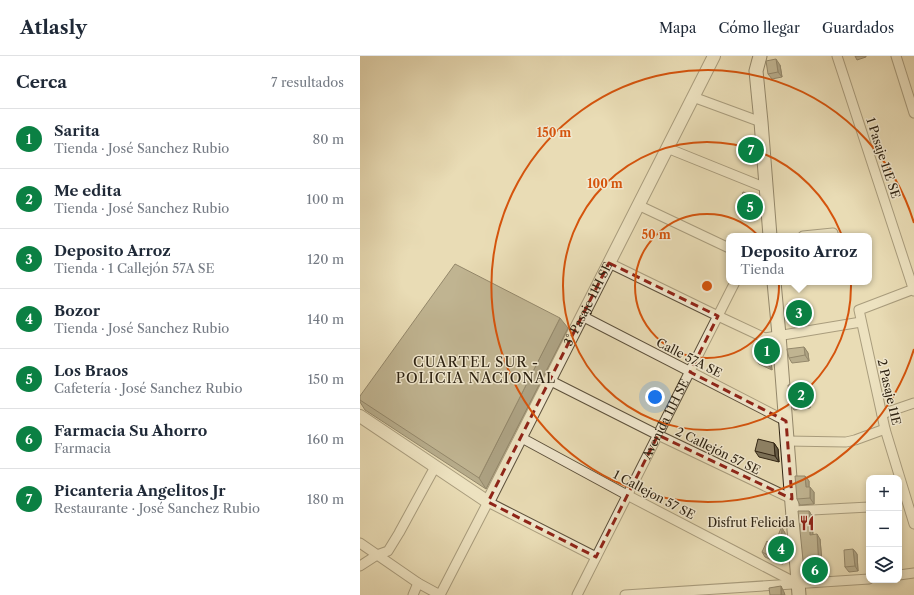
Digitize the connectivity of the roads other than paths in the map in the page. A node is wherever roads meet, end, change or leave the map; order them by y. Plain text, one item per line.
1 (714, 56) edge
2 (760, 56) edge
3 (837, 56) edge
4 (896, 56) edge
5 (693, 97) junction
6 (914, 113) edge
7 (761, 122) junction
8 (667, 148) junction
9 (766, 188) junction
10 (638, 205) junction
11 (768, 233) edge
12 (726, 247) edge
13 (609, 263) junction
14 (734, 285) edge
15 (774, 285) edge
16 (914, 290) edge
17 (582, 316) junction
18 (718, 316) junction
19 (861, 322) junction
20 (779, 335) junction
21 (690, 372) junction
22 (549, 380) junction
23 (914, 403) edge
24 (882, 414) junction
25 (360, 416) edge
26 (786, 421) junction
27 (885, 429) junction
28 (658, 435) junction
29 (520, 437) junction
30 (787, 441) junction
31 (435, 467) junction
32 (627, 495) junction
33 (903, 501) edge
34 (488, 502) junction
35 (792, 505) junction
36 (866, 506) edge
37 (914, 524) edge
38 (360, 543) edge
39 (377, 556) junction
40 (596, 557) junction
41 (360, 566) edge
42 (914, 572) edge
43 (902, 574) edge
44 (866, 579) edge
45 (418, 583) junction
46 (799, 590) edge
47 (720, 592) edge
48 (645, 594) edge
49 (413, 595) edge
50 (440, 595) edge
51 (577, 595) edge
52 (625, 595) edge

1 - 5 street, 3° Pasaje 11H SE
2 - 7 main road
3 - 16 street, 1 Pasaje 11E SE
4 - 6 street
5 - 7 street
5 - 8 street, 3° Pasaje 11H SE
7 - 9 main road
8 - 9 street
8 - 10 street, 3° Pasaje 11H SE
9 - 11 main road
10 - 12 street
10 - 13 street, 3° Pasaje 11H SE
13 - 17 street, 3° Pasaje 11H SE
13 - 18 street
14 - 18 street, Avenida 11H SE
15 - 20 main road
16 - 19 street, 2 Pasaje 11E
17 - 21 street, Calle 57A SE
17 - 22 street, 3° Pasaje 11H SE
18 - 20 street
18 - 21 street, Avenida 11H SE
19 - 20 street
19 - 24 street, 2 Pasaje 11E
20 - 26 main road
21 - 26 street, Calle 57A SE
21 - 28 street, Avenida 11H SE
22 - 28 street, 2 Callejón 57 SE
22 - 29 street, 3° Pasaje 11H SE
23 - 24 street
24 - 27 street, 2 Pasaje 11E
25 - 31 street
26 - 30 main road
27 - 30 street
27 - 33 street, 2 Pasaje 11E
28 - 32 street, Avenida 11H SE
28 - 35 street, 2 Callejón 57 SE
29 - 32 street, 1 Callejon 57 SE
29 - 34 street, 3° Pasaje 11H SE
30 - 35 main road
31 - 34 street
31 - 39 street
32 - 40 street, Avenida 11H SE
32 - 46 street, 1 Callejon 57 SE
33 - 37 street, 2 Pasaje 11E
34 - 40 street
34 - 50 street, 3° Pasaje 11H SE
35 - 36 street, 2 Callejón 57 SE
35 - 46 main road
38 - 39 street
39 - 41 street
39 - 45 street
40 - 51 street, Avenida 11H SE
42 - 43 street
44 - 46 street
45 - 49 street
45 - 50 street
46 - 47 street
47 - 48 street
48 - 52 street

